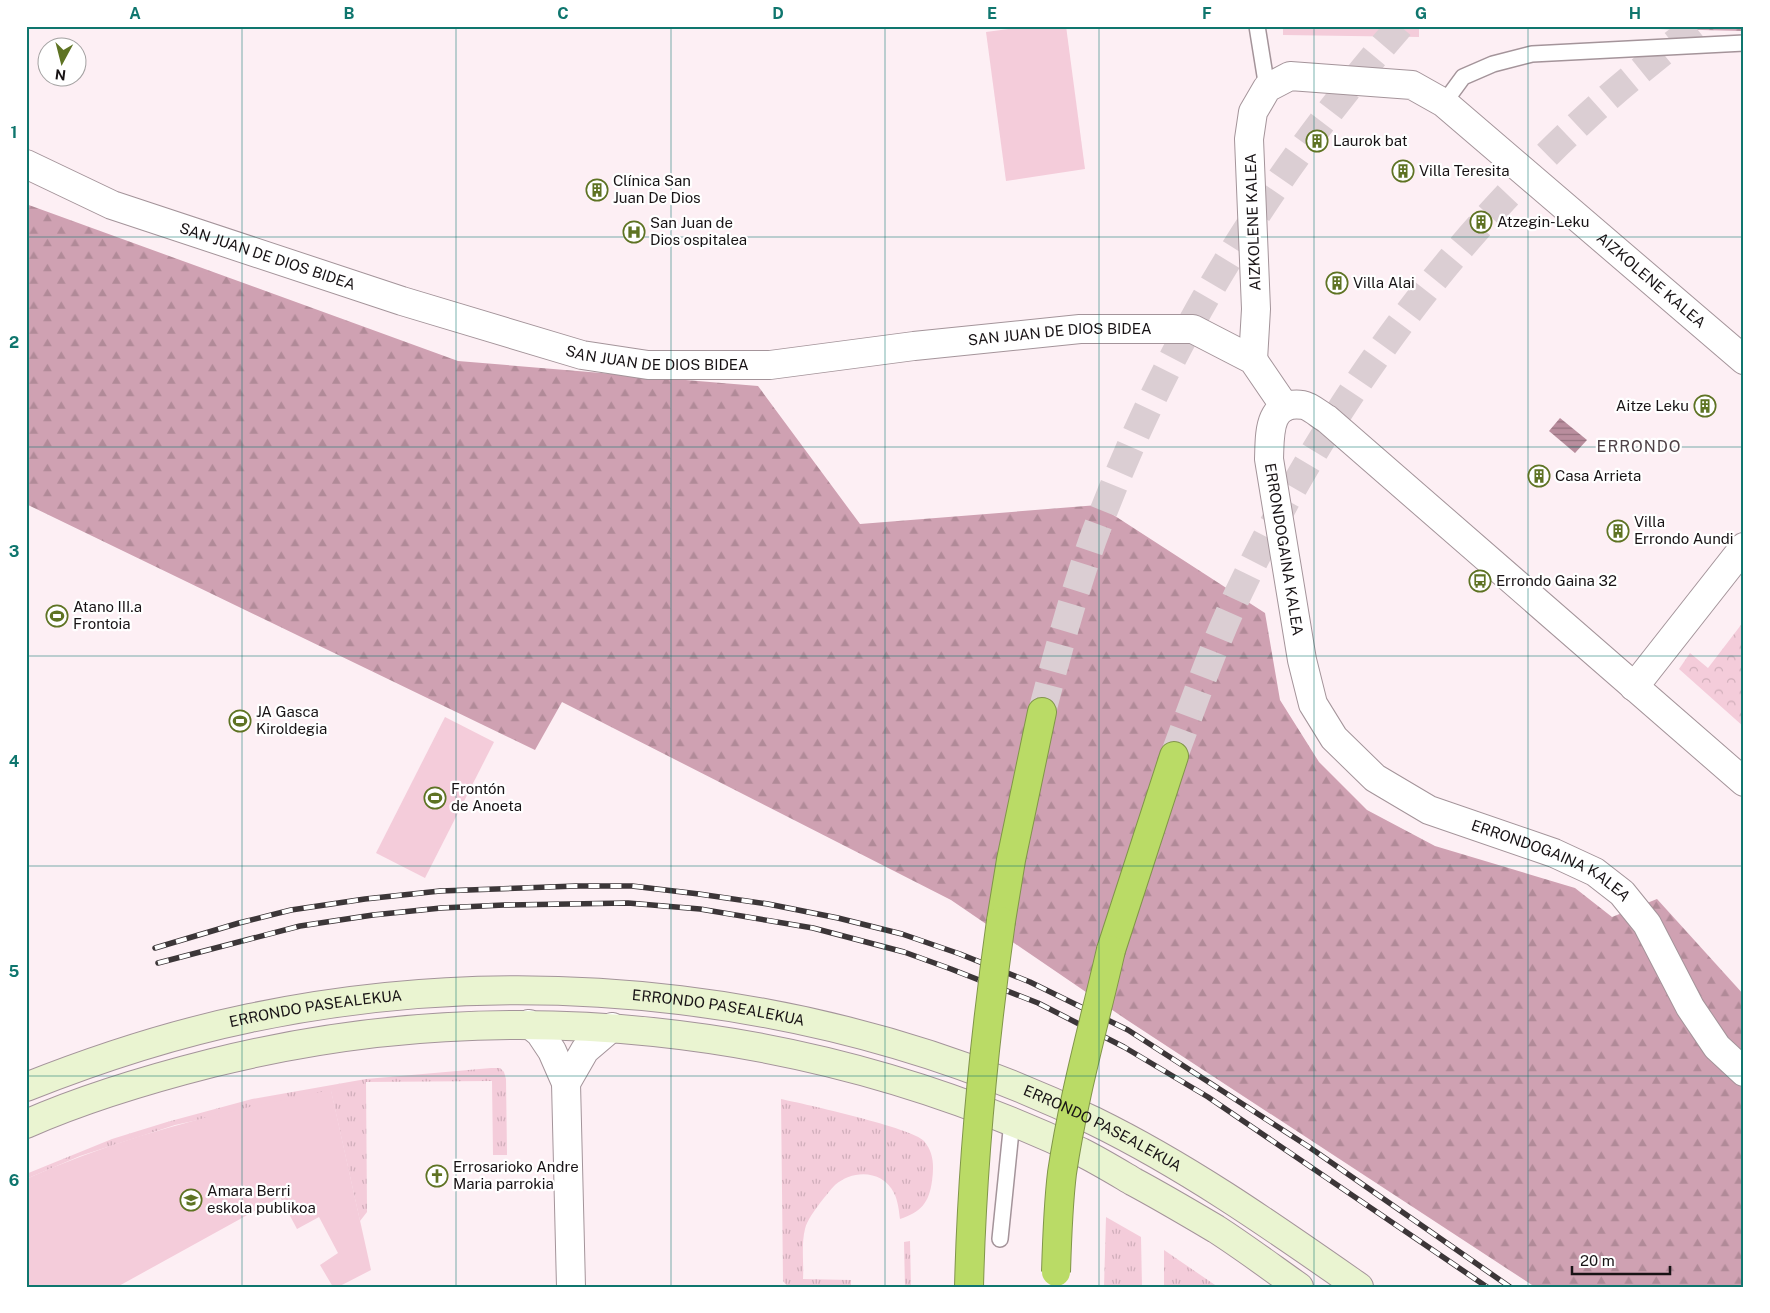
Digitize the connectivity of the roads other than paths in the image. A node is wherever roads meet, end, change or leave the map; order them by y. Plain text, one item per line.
1 (1257, 26) edge
2 (1744, 43) edge
3 (1267, 88) junction
4 (1444, 103) junction
5 (26, 164) edge
6 (1253, 360) junction
7 (1744, 360) edge
8 (1285, 407) junction
9 (1744, 547) edge
10 (1634, 688) junction
11 (1042, 712) tunnel mouth
12 (1174, 756) tunnel mouth
13 (1744, 782) edge
14 (529, 1024) junction
15 (612, 1027) junction
16 (1744, 1072) edge
17 (566, 1084) junction
18 (26, 1086) edge
19 (1012, 1121) junction
20 (26, 1124) edge
21 (1000, 1239) dead end
22 (571, 1287) edge
23 (969, 1287) edge
24 (1054, 1287) edge
25 (1299, 1287) edge
26 (1359, 1287) edge

1 - 3 lane
2 - 4 lane
3 - 4 street, AIZKOLENE KALEA
3 - 6 street, AIZKOLENE KALEA
4 - 7 street, AIZKOLENE KALEA
5 - 6 street, SAN JUAN DE DIOS BIDEA
6 - 8 street, SAN JUAN DE DIOS BIDEA
8 - 10 street
8 - 16 street, ERRONDOGAINA KALEA
9 - 10 street
10 - 13 street
11 - 23 highway, bridge
12 - 24 highway, bridge
14 - 15 main road, ERRONDO PASEALEKUA
14 - 17 street
14 - 20 main road, ERRONDO PASEALEKUA
15 - 17 street
15 - 19 main road, ERRONDO PASEALEKUA
17 - 22 street
18 - 26 main road, ERRONDO PASEALEKUA
19 - 21 lane
19 - 25 main road, ERRONDO PASEALEKUA

